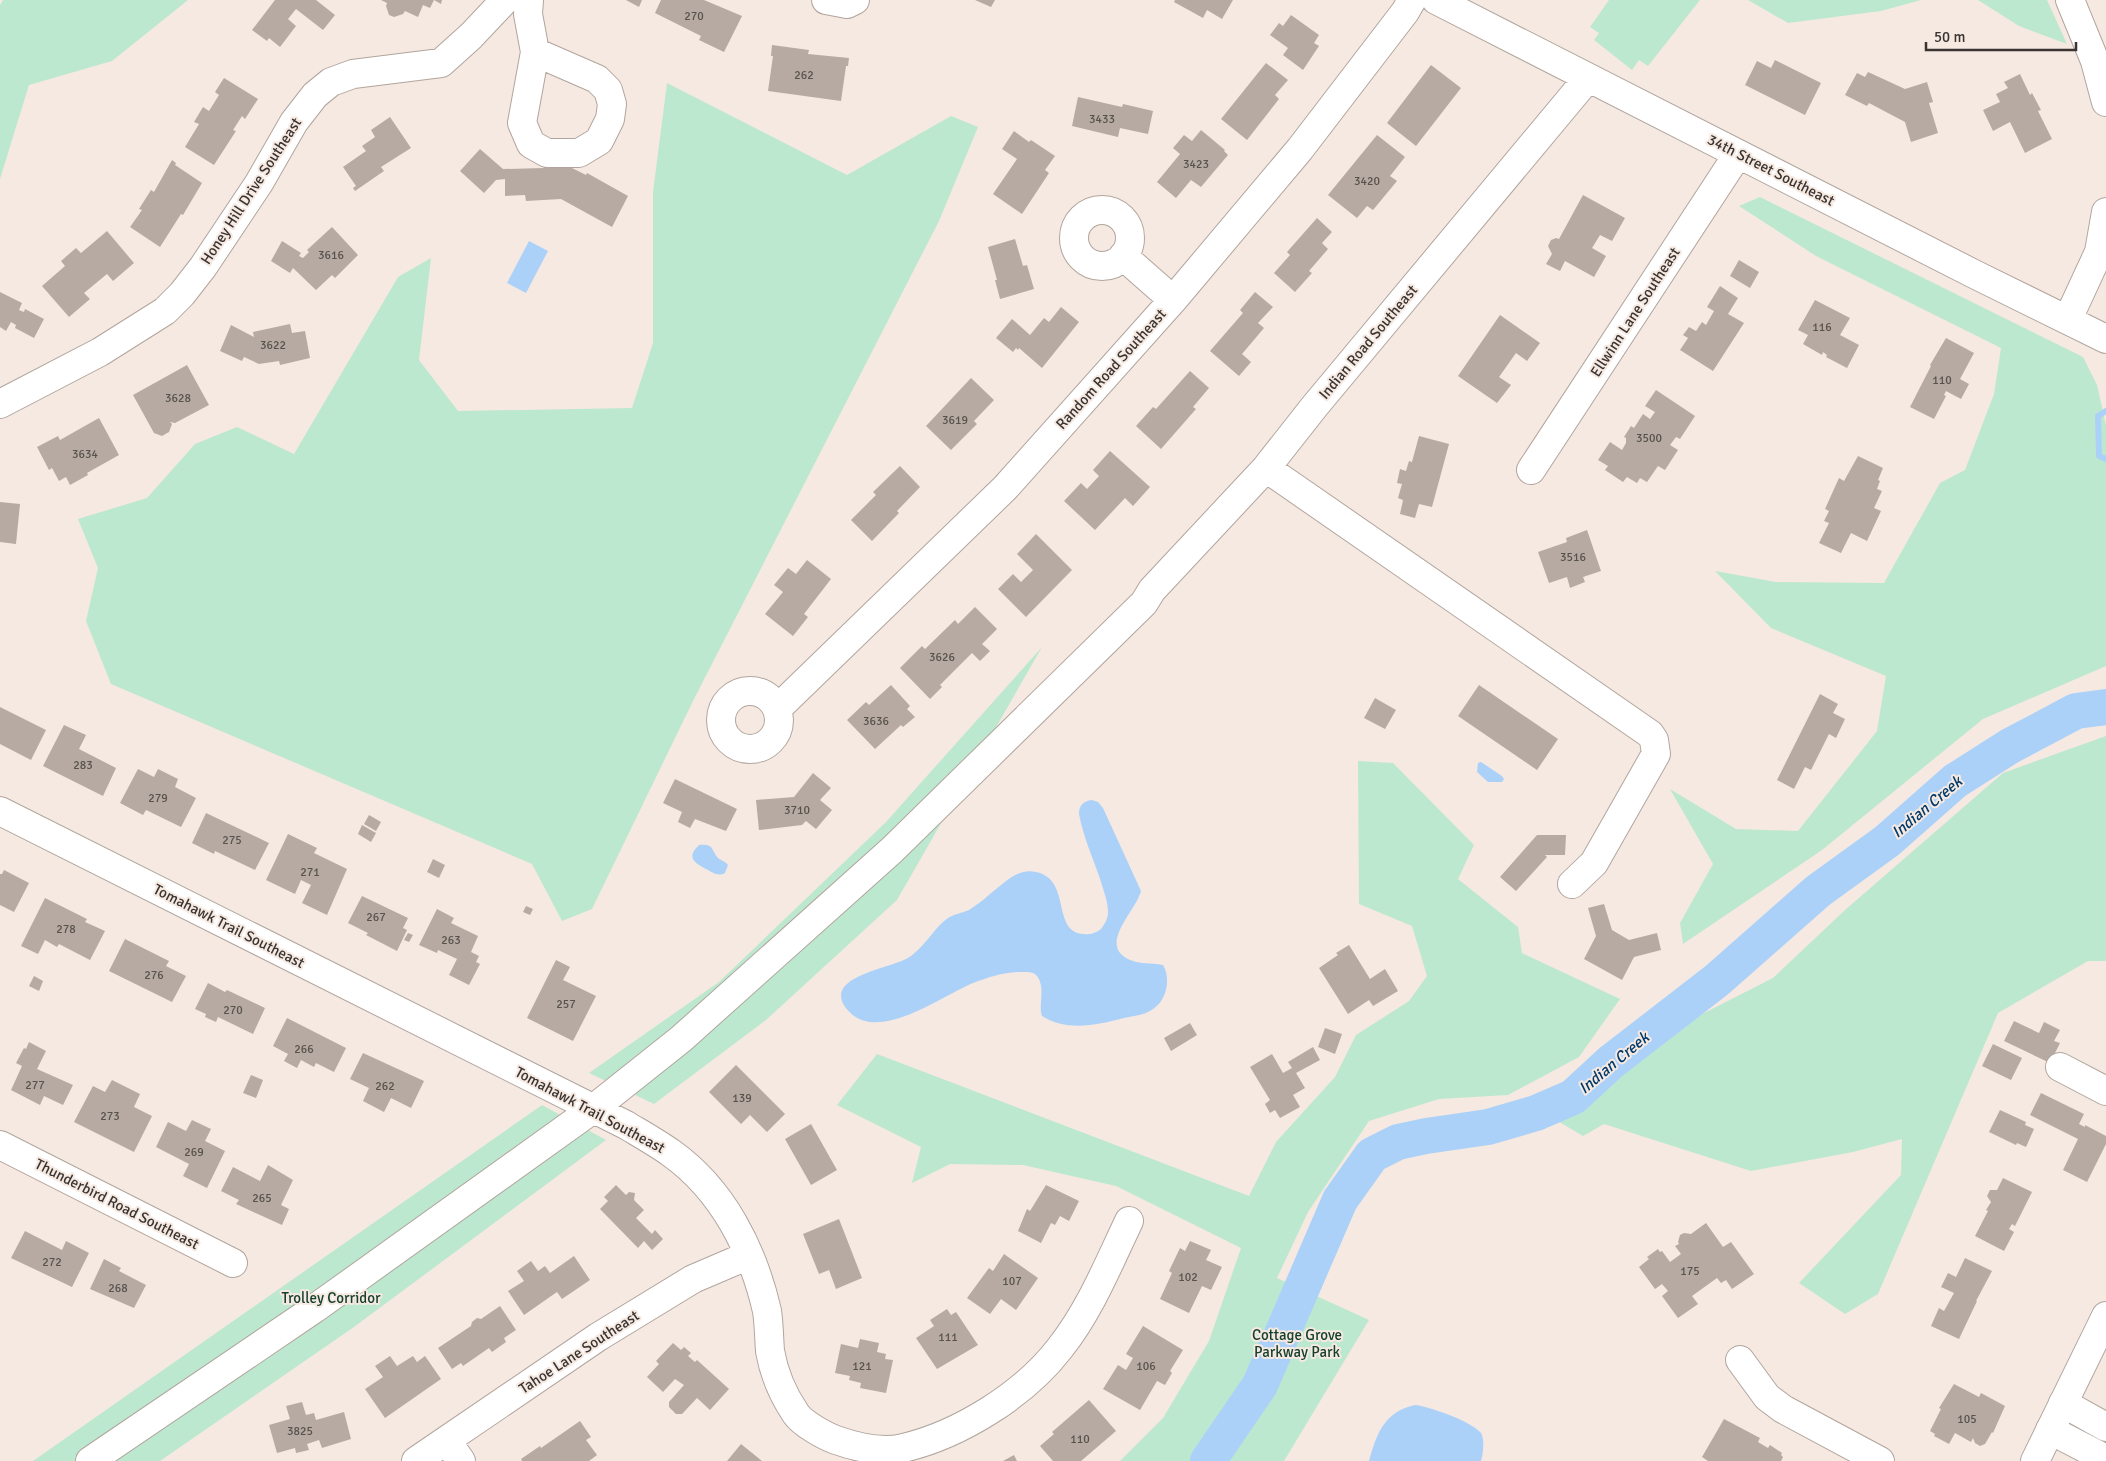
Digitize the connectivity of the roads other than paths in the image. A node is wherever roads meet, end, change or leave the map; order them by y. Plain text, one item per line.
1 (505, 0) edge
2 (529, 0) edge
3 (826, 0) edge
4 (855, 0) edge
5 (1412, 0) edge
6 (1436, 0) edge
7 (2070, 0) edge
8 (535, 52) dead end
9 (1588, 78) junction
10 (2106, 102) edge
11 (1738, 154) junction
12 (2106, 212) edge
13 (1123, 256) dead end
14 (1173, 300) junction
15 (2068, 319) junction
16 (2106, 339) edge
17 (0, 404) edge
18 (1266, 468) junction
19 (1531, 470) dead end
20 (777, 709) dead end
21 (0, 812) edge
22 (1572, 884) dead end
23 (2060, 1067) dead end
24 (2106, 1090) edge
25 (593, 1109) junction
26 (0, 1145) edge
27 (1129, 1221) dead end
28 (749, 1255) junction
29 (233, 1263) dead end
30 (2106, 1316) edge
31 (1740, 1360) dead end
32 (2063, 1403) junction
33 (2106, 1427) edge
34 (2050, 1430) junction
35 (454, 1451) edge
36 (2106, 1459) edge
37 (90, 1461) edge
38 (416, 1461) edge
39 (1880, 1461) edge
40 (2035, 1461) edge

1 - 17 street, Honey Hill Drive Southeast
2 - 8 street
3 - 4 street
5 - 14 street, Random Road Southeast
6 - 9 street, 34th Street Southeast
7 - 10 street
9 - 11 street, 34th Street Southeast
9 - 18 street, Indian Road Southeast
11 - 15 street, 34th Street Southeast
11 - 19 street, Ellwinn Lane Southeast
12 - 15 street
13 - 14 street
14 - 20 street, Random Road Southeast
15 - 16 street, 34th Street Southeast
18 - 22 street
18 - 25 street, Indian Road Southeast
21 - 25 street, Tomahawk Trail Southeast
23 - 24 street
25 - 28 street, Tomahawk Trail Southeast
25 - 37 street, Indian Road Southeast
26 - 29 street, Thunderbird Road Southeast
27 - 28 street, Tomahawk Trail Southeast
28 - 35 street, Tahoe Lane Southeast
30 - 32 street
31 - 39 street
32 - 33 street
32 - 34 street
34 - 36 street
34 - 40 street
35 - 38 street, Tahoe Lane Southeast

